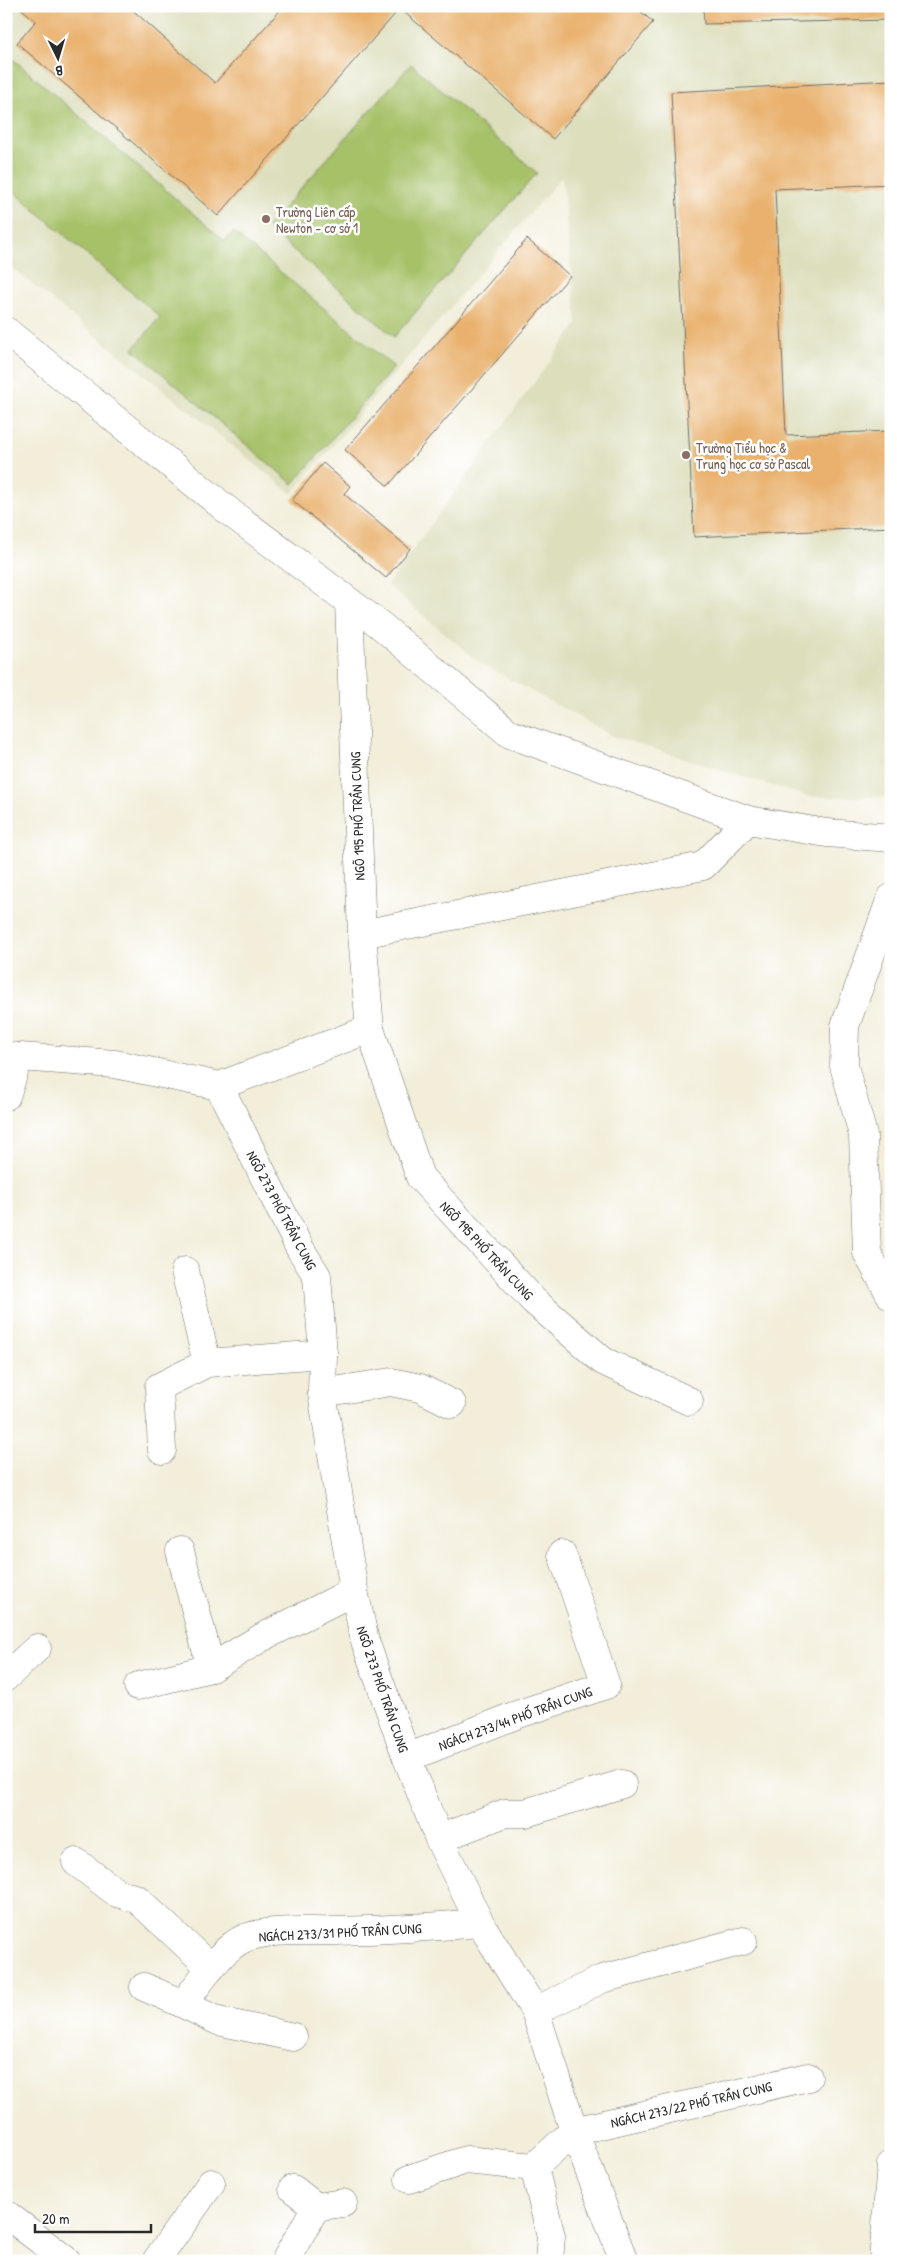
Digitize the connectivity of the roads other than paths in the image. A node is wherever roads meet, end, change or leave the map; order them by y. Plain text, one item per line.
1 (6, 331) edge
2 (349, 602) junction
3 (748, 820) junction
4 (891, 838) edge
5 (891, 898) edge
6 (362, 934) junction
7 (370, 1029) junction
8 (13, 1057) edge
9 (219, 1086) junction
10 (6, 1096) edge
11 (185, 1271) dead end
12 (891, 1296) edge
13 (323, 1354) junction
14 (207, 1363) junction
15 (322, 1393) junction
16 (689, 1401) dead end
17 (452, 1404) dead end
18 (162, 1450) dead end
19 (180, 1551) dead end
20 (562, 1554) dead end
21 (354, 1591) junction
22 (37, 1648) dead end
23 (211, 1668) junction
24 (6, 1677) edge
25 (138, 1686) dead end
26 (406, 1758) junction
27 (622, 1784) dead end
28 (439, 1839) junction
29 (76, 1862) dead end
30 (480, 1923) junction
31 (743, 1941) dead end
32 (211, 1968) junction
33 (144, 1987) dead end
34 (183, 2004) junction
35 (535, 2011) junction
36 (293, 2037) dead end
37 (808, 2077) dead end
38 (574, 2131) junction
39 (891, 2165) edge
40 (534, 2166) junction
41 (409, 2179) dead end
42 (211, 2183) dead end
43 (293, 2189) dead end
44 (343, 2203) dead end
45 (316, 2207) junction
46 (6, 2214) edge
47 (67, 2261) edge
48 (156, 2261) edge
49 (285, 2261) edge
50 (549, 2261) edge
51 (624, 2261) edge
52 (883, 2261) edge

1 - 2 street
2 - 3 street
2 - 6 street, NGÕ 195 PHỐ TRẦN CUNG
3 - 4 street
3 - 6 street
5 - 12 street
6 - 7 street, NGÕ 195 PHỐ TRẦN CUNG
7 - 9 street
7 - 16 street, NGÕ 195 PHỐ TRẦN CUNG
8 - 9 street
8 - 10 street
9 - 13 street, NGÕ 273 PHỐ TRẦN CUNG
11 - 14 street
13 - 14 street
13 - 15 street, NGÕ 273 PHỐ TRẦN CUNG
14 - 18 street
15 - 17 street
15 - 21 street, NGÕ 273 PHỐ TRẦN CUNG
19 - 23 street
20 - 26 street, NGÁCH 273/44 PHỐ TRẦN CUNG
21 - 23 street
21 - 26 street, NGÕ 273 PHỐ TRẦN CUNG
22 - 24 street
23 - 25 street
26 - 28 street, NGÕ 273 PHỐ TRẦN CUNG
27 - 28 street
28 - 30 street, NGÕ 273 PHỐ TRẦN CUNG
29 - 32 street
30 - 32 street, NGÁCH 273/31 PHỐ TRẦN CUNG
30 - 35 street, NGÕ 273 PHỐ TRẦN CUNG
31 - 35 street
32 - 34 street, NGÁCH 273/31 PHỐ TRẦN CUNG
33 - 34 street
34 - 36 street
35 - 38 street, NGÕ 273 PHỐ TRẦN CUNG
37 - 38 street, NGÁCH 273/22 PHỐ TRẦN CUNG
38 - 40 street
38 - 51 street, NGÕ 273 PHỐ TRẦN CUNG
39 - 52 street
40 - 41 street
40 - 50 street
42 - 48 street
43 - 45 street
44 - 45 street
45 - 49 street
46 - 47 street

